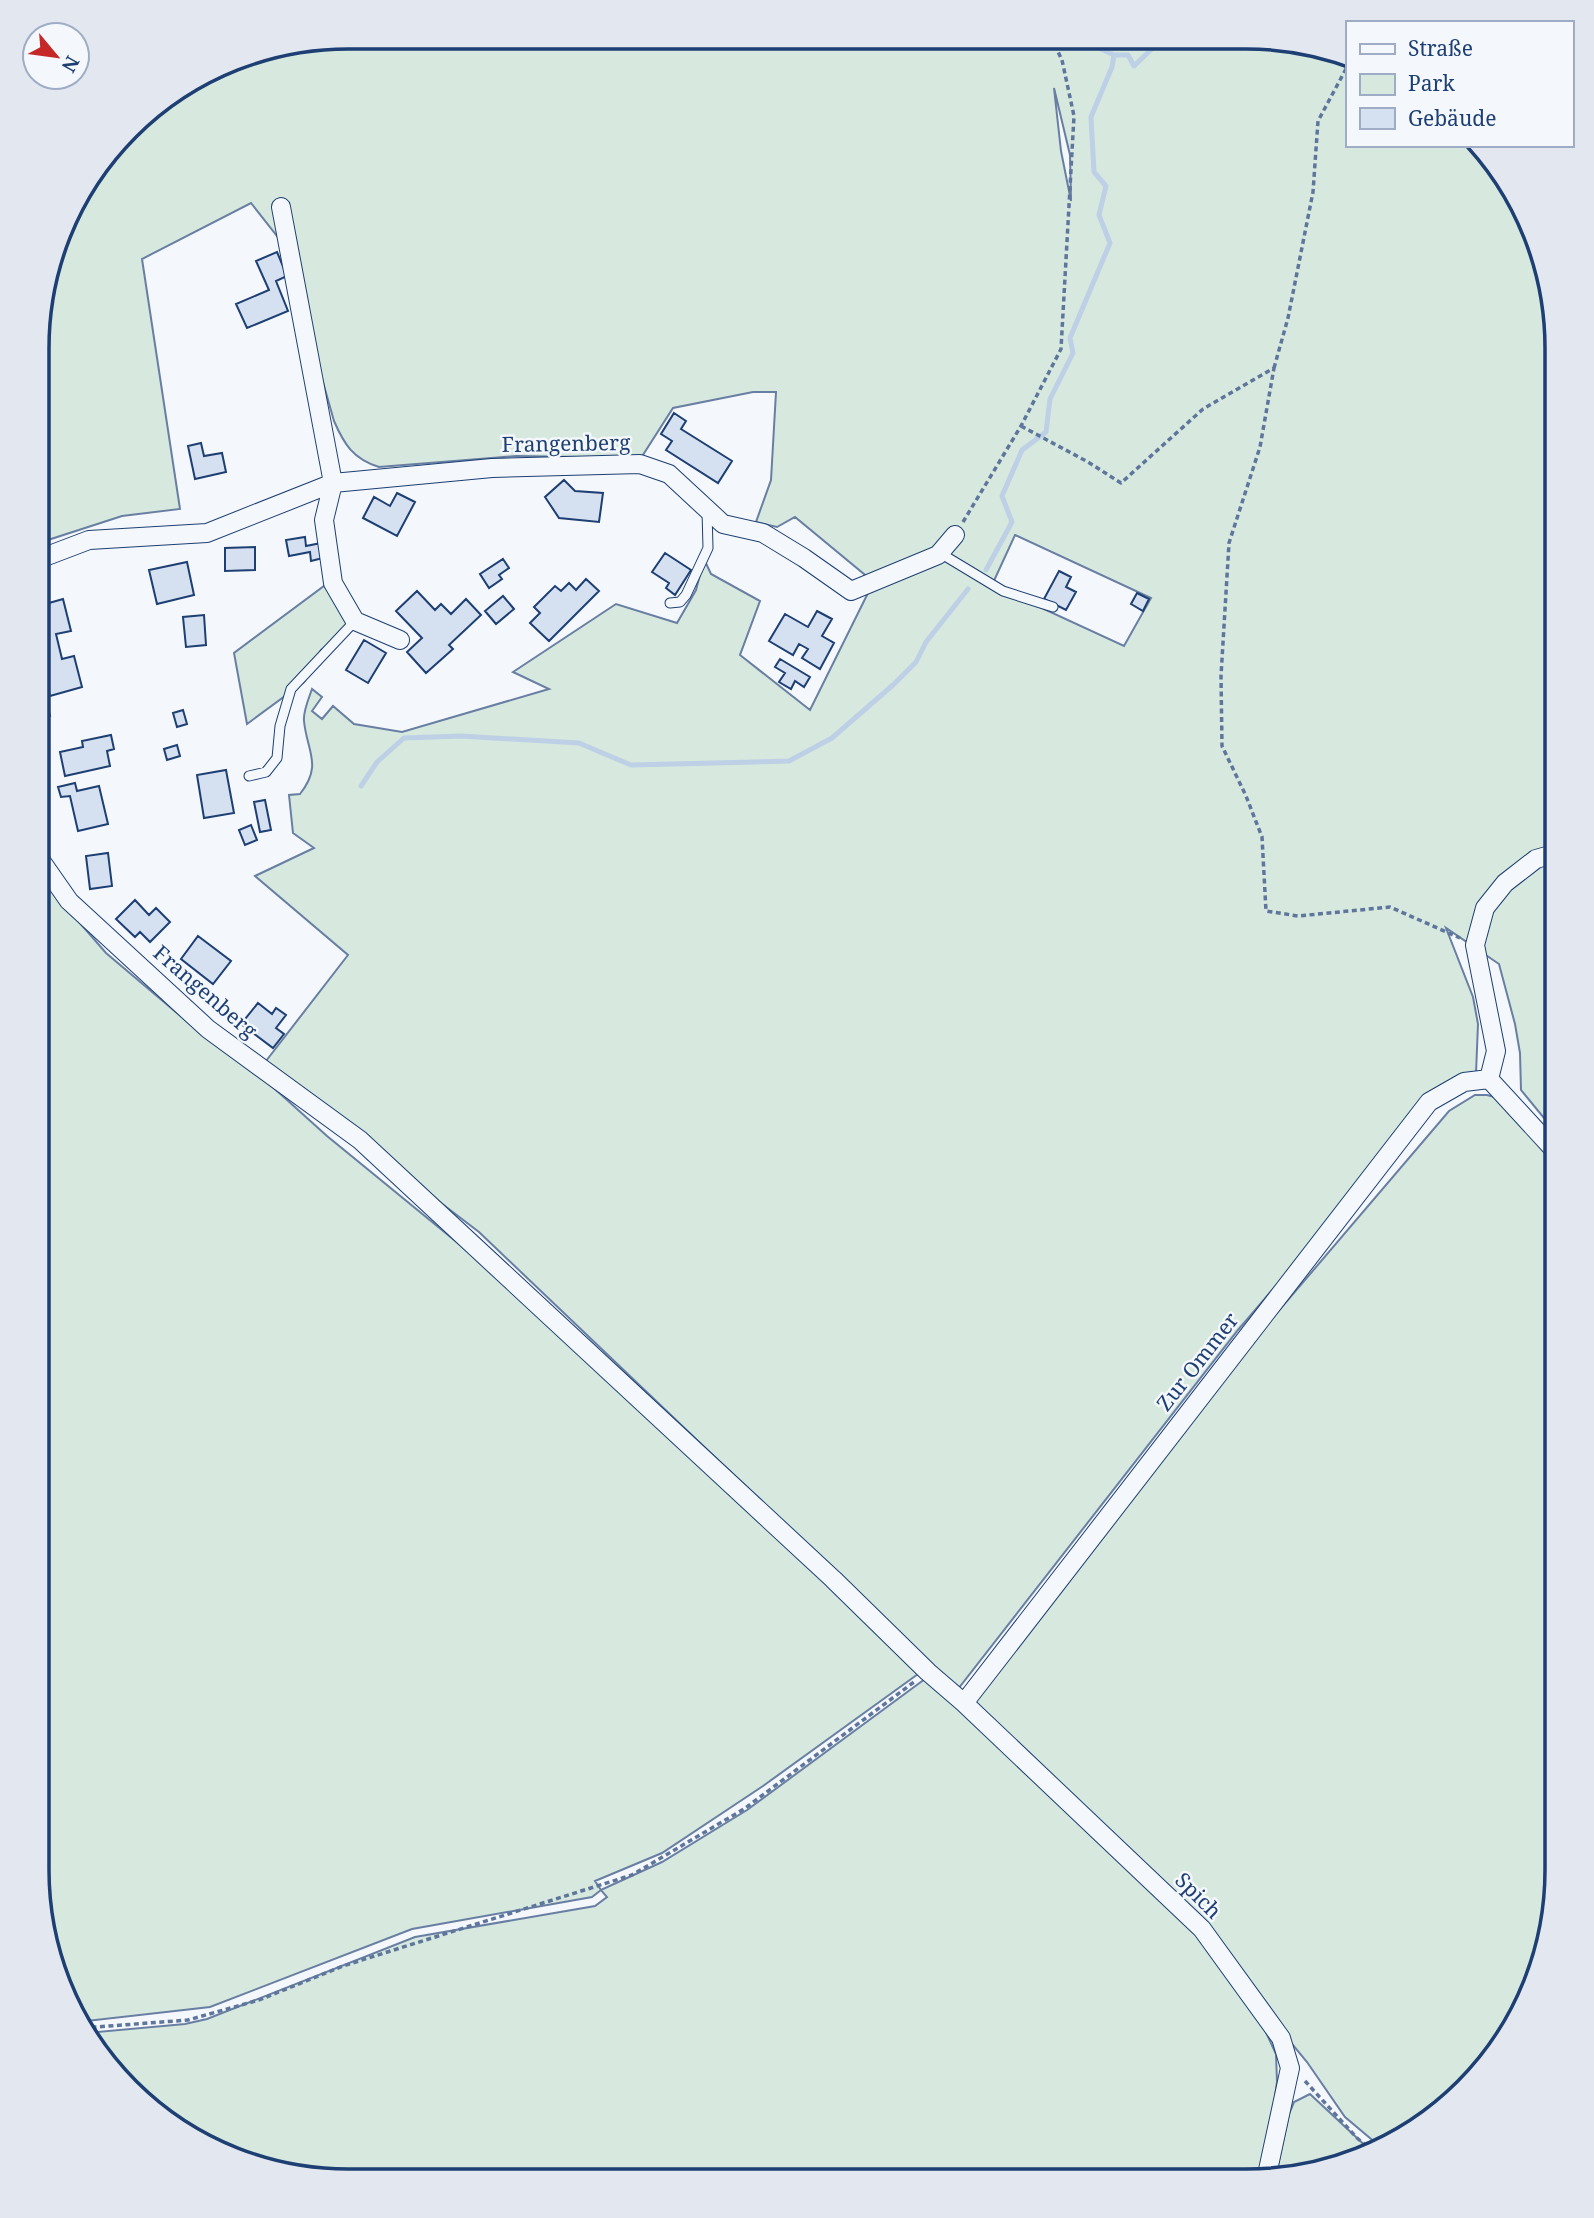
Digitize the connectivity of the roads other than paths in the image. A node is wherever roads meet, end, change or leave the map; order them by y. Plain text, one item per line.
1 (281, 208) dead end
2 (333, 483) junction
3 (707, 509) junction
4 (955, 535) road end
5 (940, 553) junction
6 (49, 555) edge
7 (670, 604) dead end
8 (1053, 607) dead end
9 (355, 621) junction
10 (400, 640) dead end
11 (249, 776) dead end
12 (1545, 856) edge
13 (49, 873) edge
14 (1489, 1079) junction
15 (1545, 1140) edge
16 (928, 1672) joint
17 (964, 1703) junction
18 (1269, 2168) edge

1 - 2 street
2 - 3 street, Frangenberg
2 - 6 street, Frangenberg
2 - 9 street
3 - 5 street, Frangenberg
3 - 7 lane
4 - 5 street, Frangenberg
5 - 8 lane
9 - 10 street
9 - 11 lane
12 - 14 street
13 - 16 street, Frangenberg
14 - 15 street
14 - 17 street, Zur Ommer
16 - 17 street, Spich
17 - 18 street, Spich

